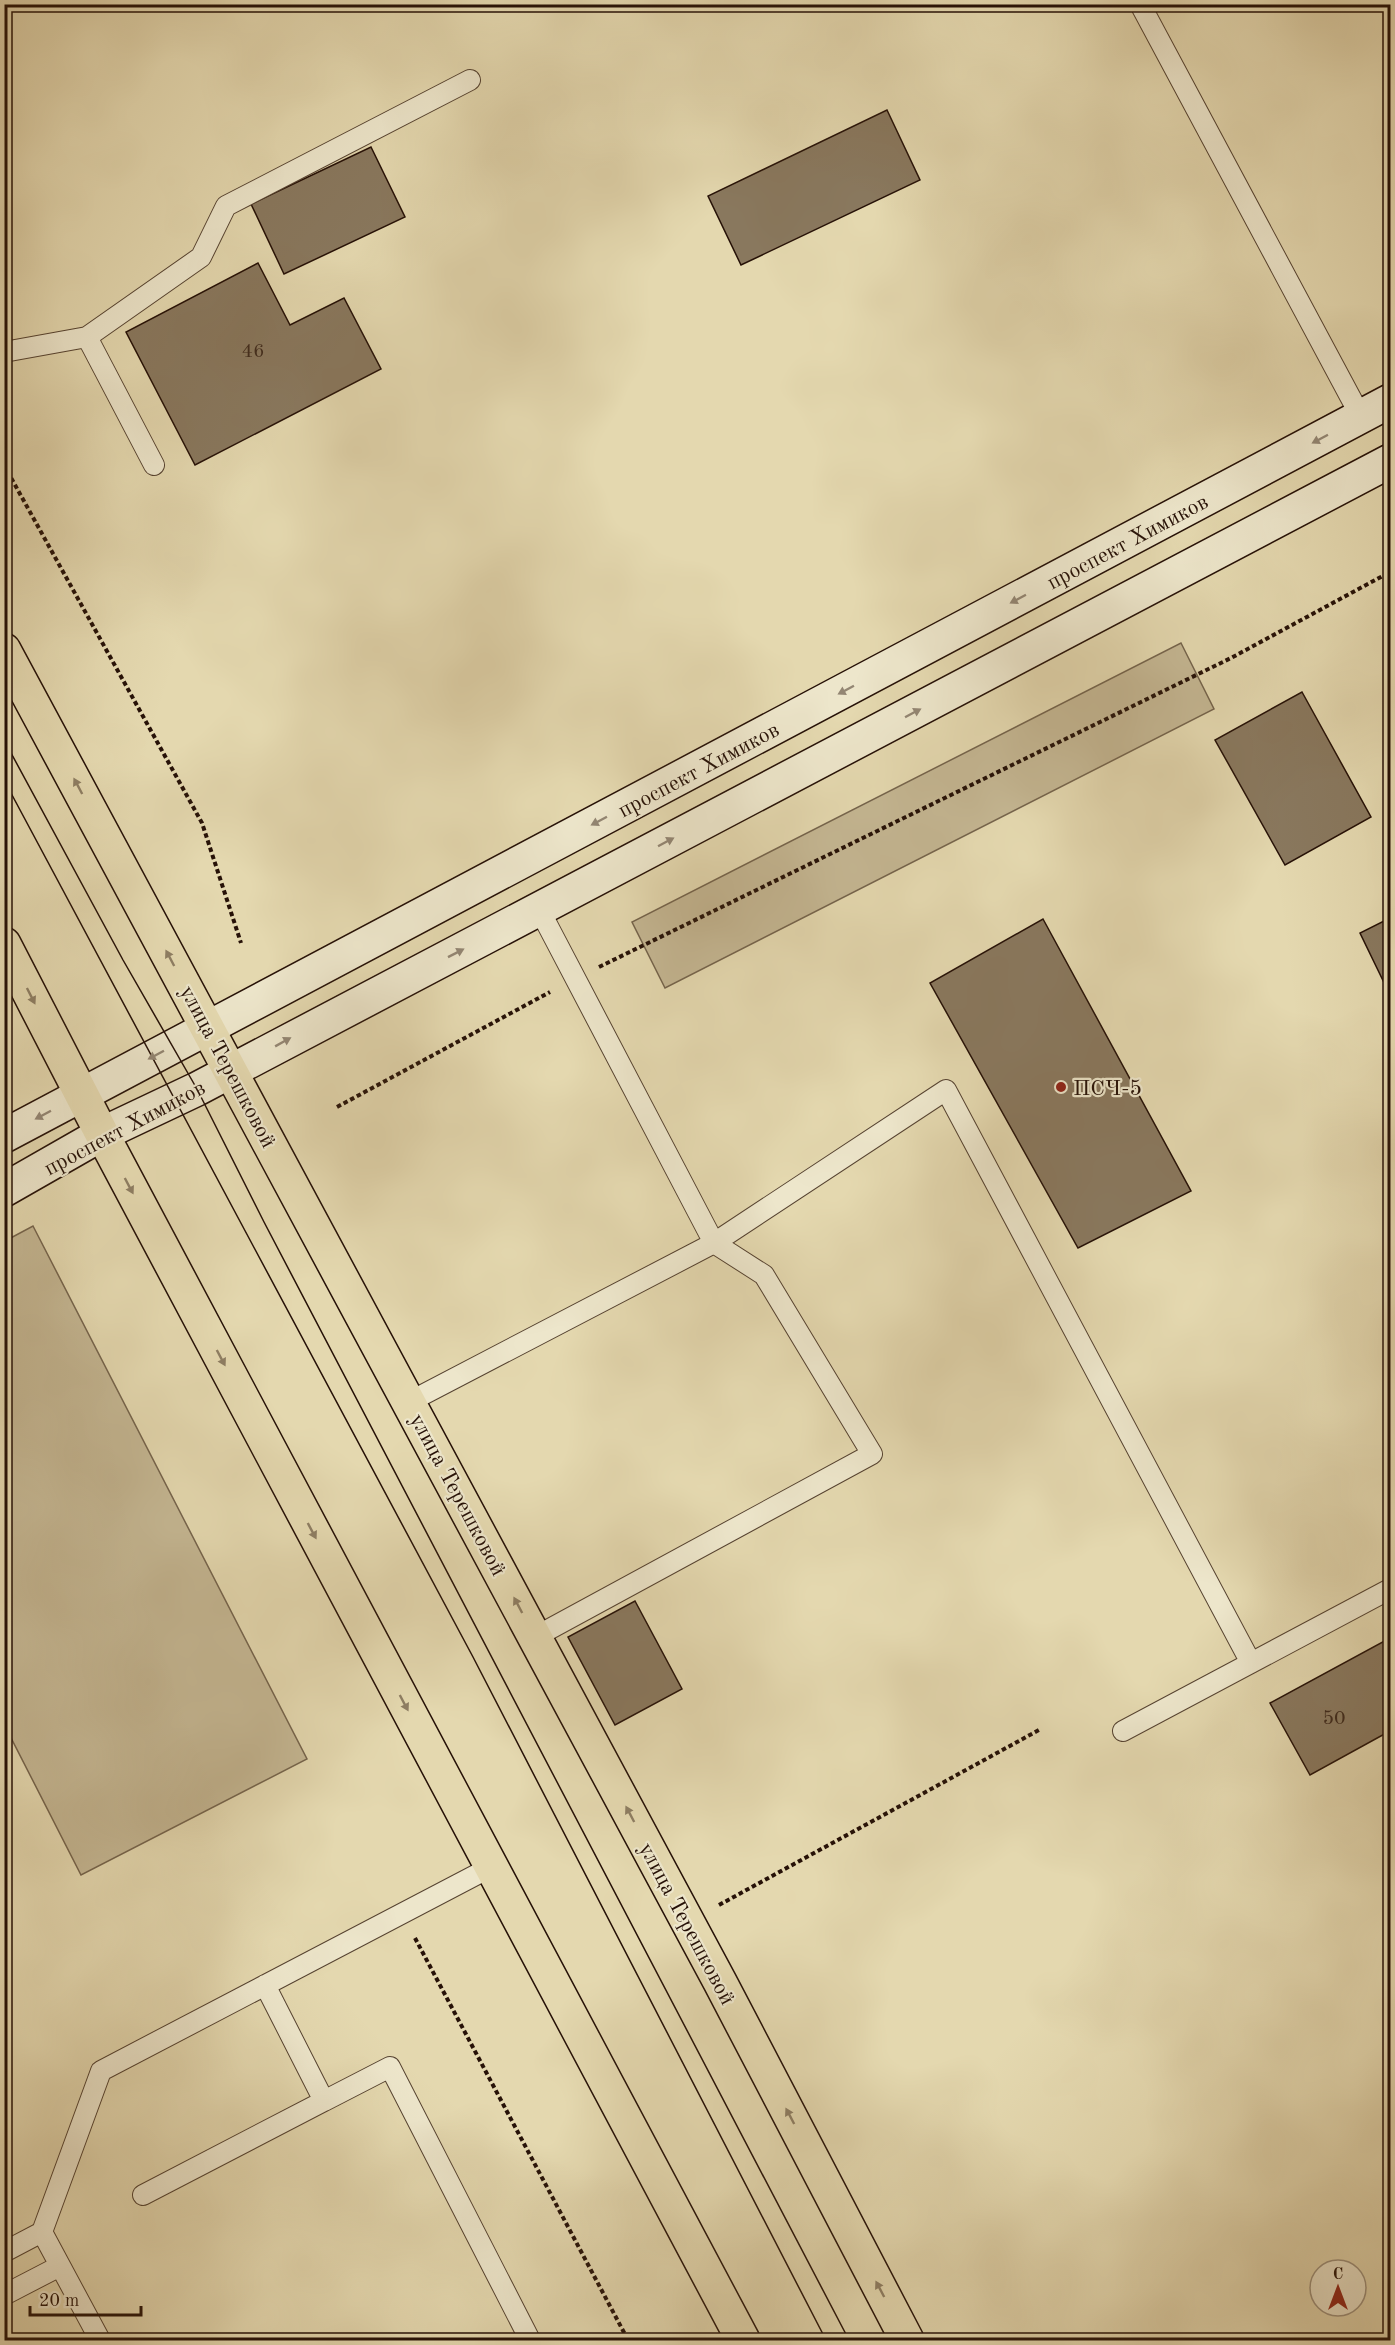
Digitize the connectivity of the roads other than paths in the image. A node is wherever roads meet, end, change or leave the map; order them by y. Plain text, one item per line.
1 (1140, 4) edge
2 (470, 80) dead end
3 (87, 337) junction
4 (4, 352) edge
5 (1390, 401) edge
6 (1361, 417) junction
7 (1390, 461) edge
8 (154, 465) dead end
9 (4, 651) edge
10 (539, 909) junction
11 (4, 944) edge
12 (208, 1028) junction
13 (232, 1071) junction
14 (82, 1095) junction
15 (102, 1134) junction
16 (4, 1136) edge
17 (4, 1190) edge
18 (714, 1243) junction
19 (409, 1402) junction
20 (1390, 1589) edge
21 (536, 1637) junction
22 (1251, 1663) junction
23 (1124, 1731) dead end
24 (491, 1867) junction
25 (265, 1985) junction
26 (324, 2101) junction
27 (143, 2194) dead end
28 (42, 2232) junction
29 (4, 2252) edge
30 (60, 2266) junction
31 (4, 2295) edge
32 (99, 2340) edge
33 (530, 2340) edge
34 (743, 2340) edge
35 (907, 2340) edge

1 - 6 lane
2 - 3 lane
3 - 4 lane
3 - 8 lane
5 - 6 main road, проспект Химиков
6 -> 12 main road, проспект Химиков
10 -> 7 main road, проспект Химиков
12 -> 9 main road, улица Терешковой
13 -> 10 main road, проспект Химиков
10 - 18 lane
11 -> 14 main road
12 - 13 main road, улица Терешковой
12 -> 14 main road, проспект Химиков
13 - 15 main road, проспект Химиков
13 - 19 main road, улица Терешковой
14 - 15 main road
14 -> 16 main road, проспект Химиков
15 - 17 main road, проспект Химиков
15 -> 24 main road
18 - 19 lane
18 - 21 lane
18 - 22 lane
21 -> 19 main road, улица Терешковой
20 - 22 lane
35 -> 21 main road, улица Терешковой
22 - 23 lane
24 - 25 lane
24 - 34 main road
25 - 26 lane
25 - 28 lane
26 - 27 lane
26 - 33 lane
28 - 29 lane
28 - 30 lane
30 - 31 lane
30 - 32 lane

